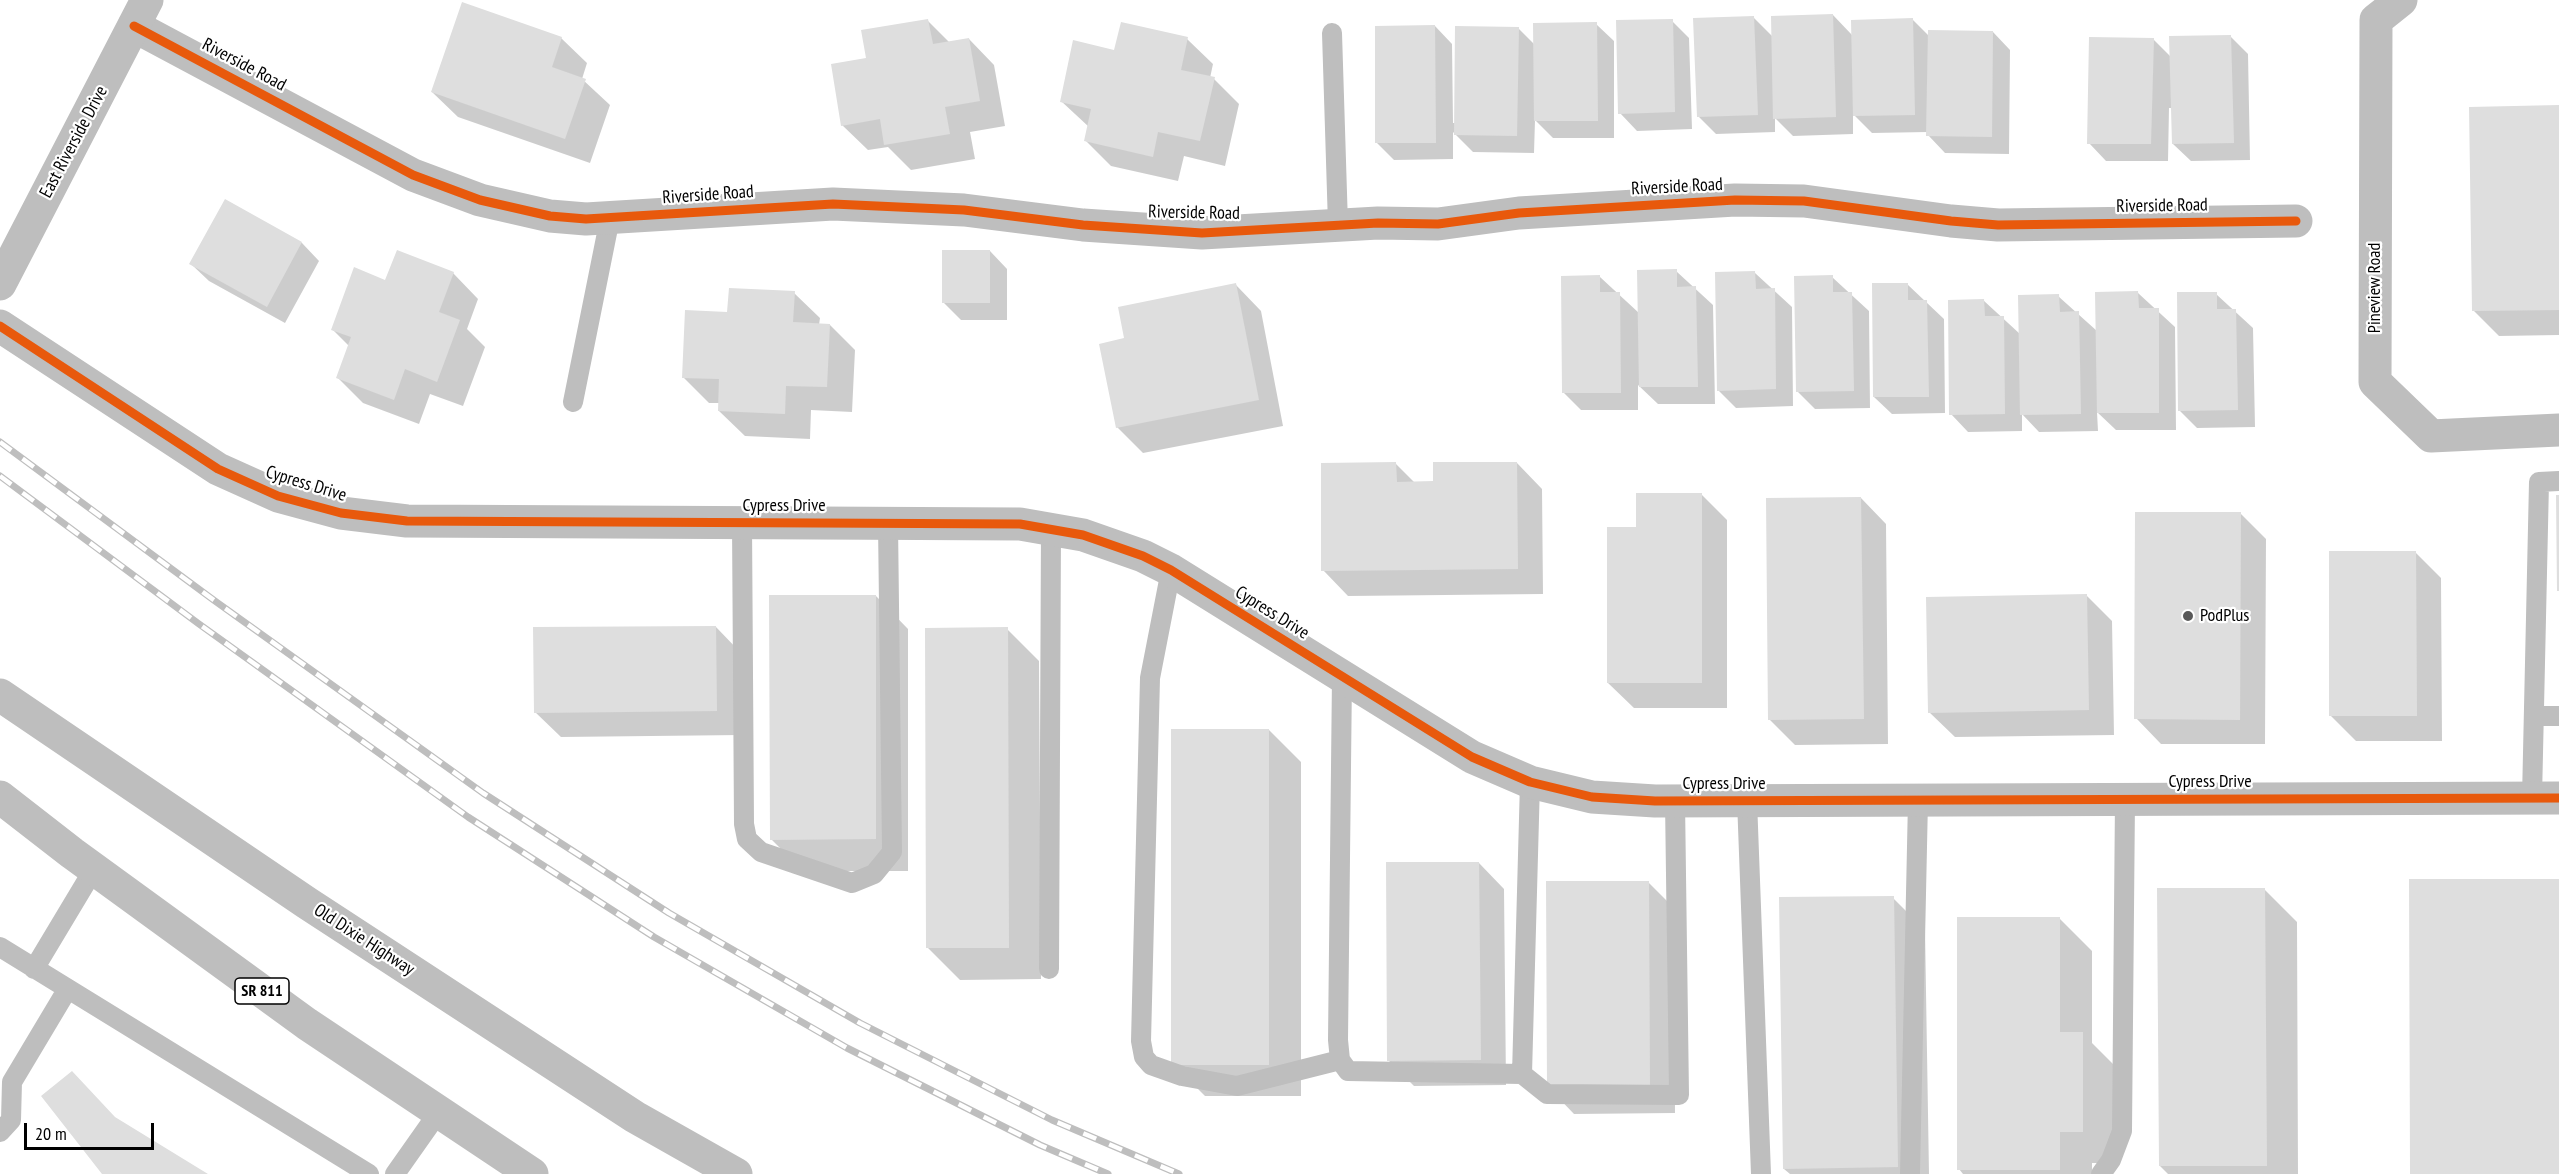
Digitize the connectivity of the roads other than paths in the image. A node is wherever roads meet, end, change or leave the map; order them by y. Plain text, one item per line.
1 (2401, 0) edge
2 (140, 13) edge
3 (1332, 33) dead end
4 (610, 218) junction
5 (2296, 221) dead end
6 (1338, 225) junction
7 (0, 284) edge
8 (0, 326) edge
9 (573, 402) dead end
10 (2559, 430) edge
11 (2559, 481) edge
12 (742, 523) junction
13 (888, 523) junction
14 (1051, 529) junction
15 (1171, 570) junction
16 (1342, 676) junction
17 (0, 695) edge
18 (2534, 716) junction
19 (2559, 716) edge
20 (1530, 782) junction
21 (0, 797) edge
22 (2546, 798) edge
23 (2125, 799) junction
24 (1747, 800) junction
25 (1918, 800) junction
26 (1675, 801) junction
27 (94, 869) junction
28 (0, 947) edge
29 (34, 969) junction
30 (1050, 969) dead end
31 (67, 990) junction
32 (1340, 1060) junction
33 (1522, 1074) junction
34 (438, 1113) junction
35 (0, 1132) edge
36 (369, 1174) edge
37 (395, 1174) edge
38 (532, 1174) edge
39 (736, 1174) edge
40 (1761, 1174) edge
41 (1910, 1174) edge
42 (2101, 1174) edge

1 - 10 street, Pineview Road
2 - 4 street, Riverside Road
2 - 7 street, East Riverside Drive
3 - 6 lane
4 - 6 street, Riverside Road
4 - 9 lane
5 - 6 street, Riverside Road
8 - 12 street, Cypress Drive
11 - 18 lane
12 - 13 street, Cypress Drive
12 - 13 lane
13 - 14 street, Cypress Drive
14 - 15 street, Cypress Drive
14 - 30 lane
15 - 16 street, Cypress Drive
15 - 32 lane
16 - 20 street, Cypress Drive
16 - 32 lane
17 - 39 street, Old Dixie Highway
18 - 19 lane
18 - 22 lane
20 - 26 street, Cypress Drive
20 - 33 lane
21 - 27 street, SR 811
22 - 23 street, Cypress Drive
23 - 25 street, Cypress Drive
23 - 42 lane
24 - 25 street, Cypress Drive
24 - 26 street, Cypress Drive
24 - 40 lane
25 - 41 lane
26 - 33 lane
27 - 29 lane
27 - 34 street, SR 811
28 - 29 lane
29 - 31 lane
31 - 35 lane
31 - 36 lane
32 - 33 lane
34 - 37 lane
34 - 38 street, SR 811

